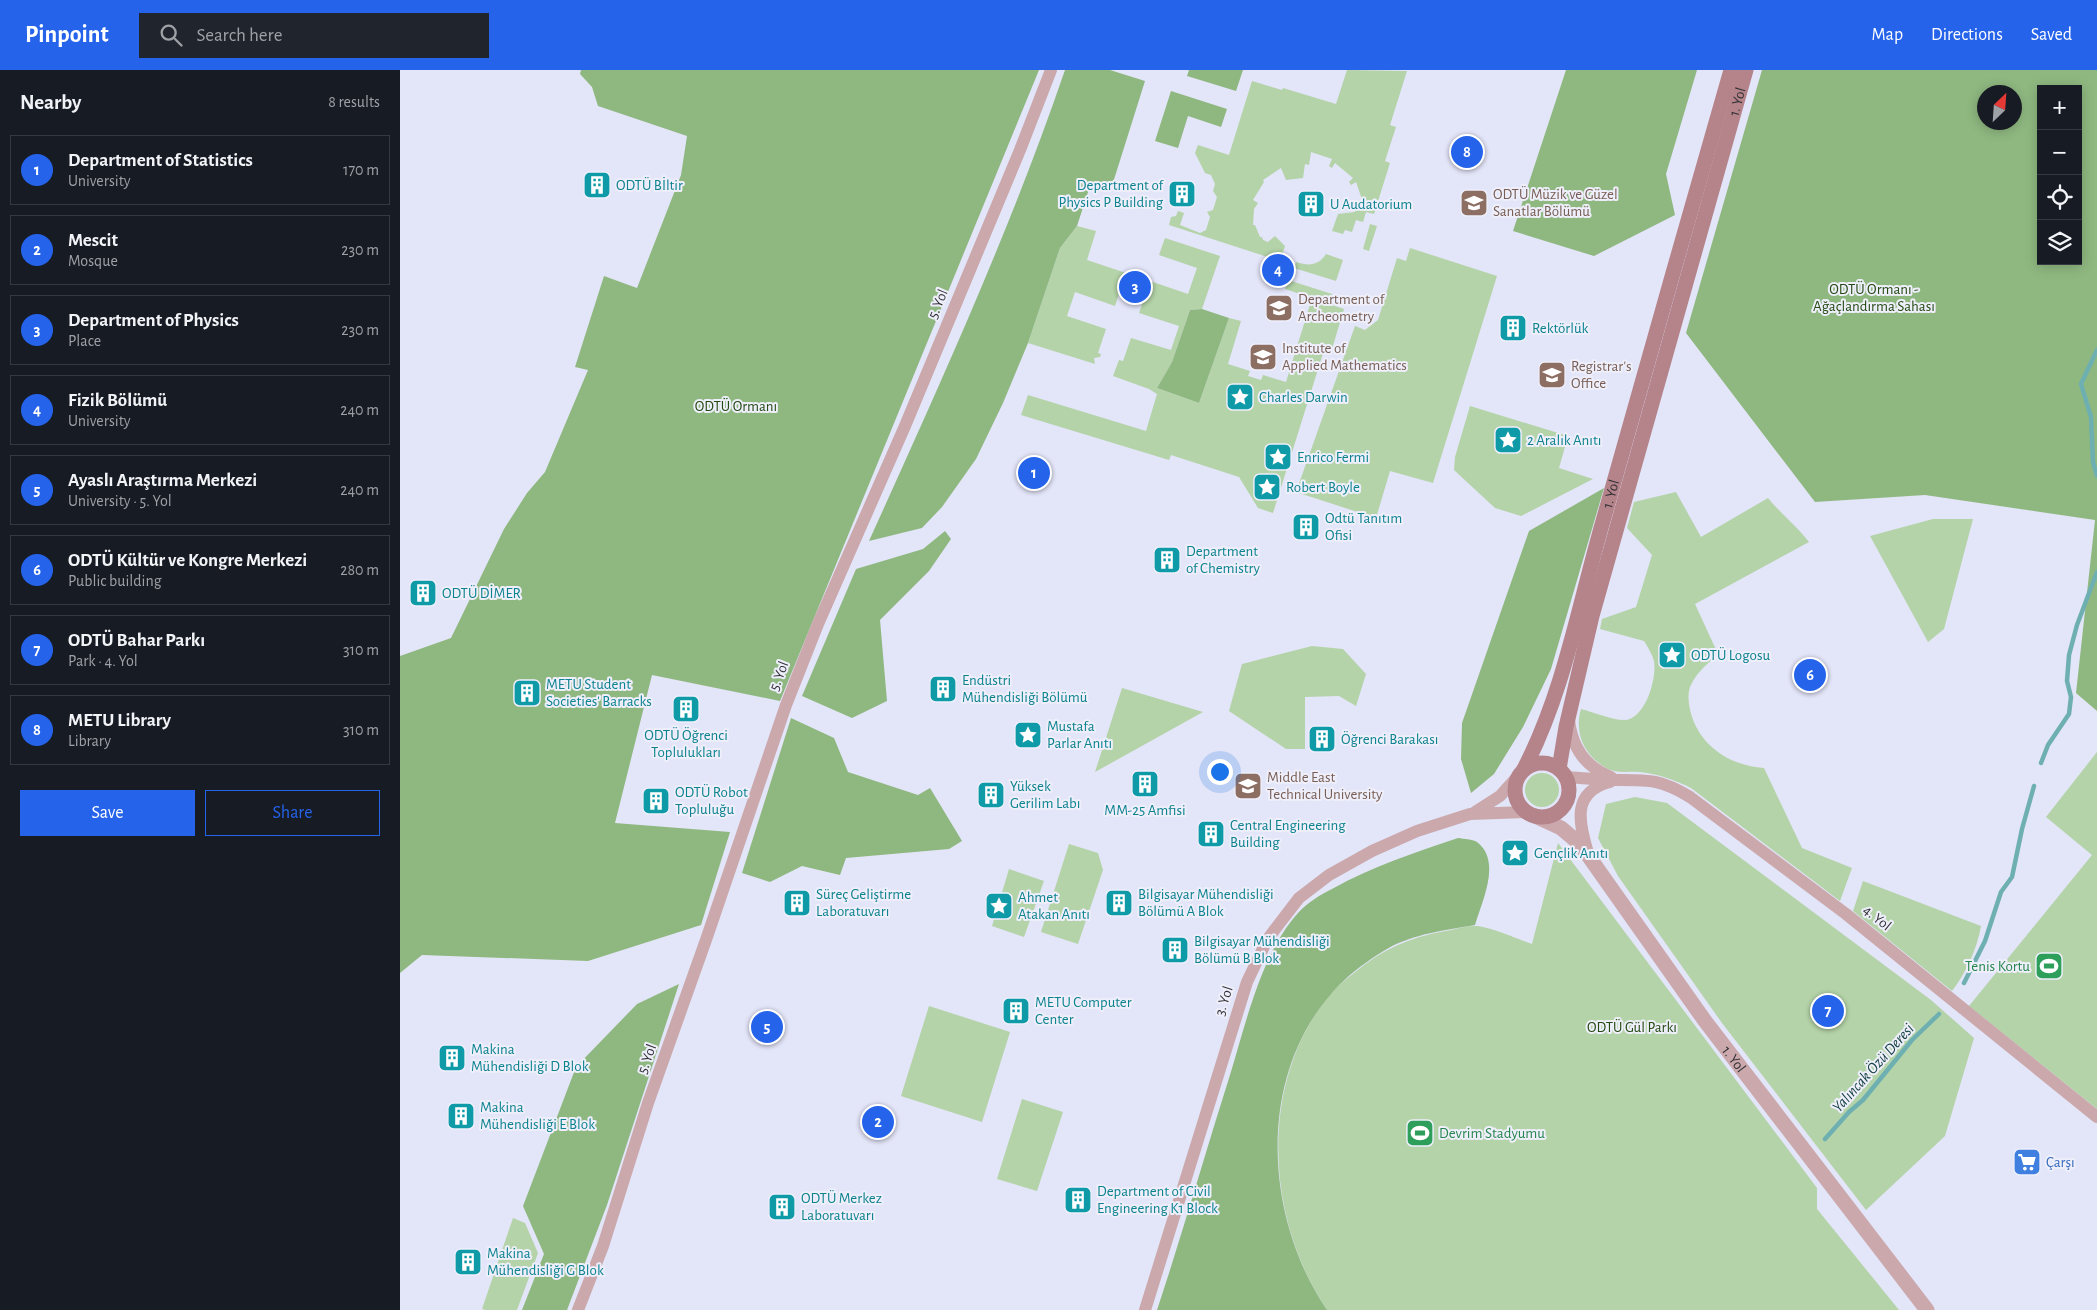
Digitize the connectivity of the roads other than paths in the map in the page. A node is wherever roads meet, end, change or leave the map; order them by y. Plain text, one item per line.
1 (1051, 70) edge
2 (1731, 70) edge
3 (1746, 70) edge
4 (1696, 217) junction
5 (1628, 458) junction
6 (1569, 714) junction
7 (1521, 773) junction
8 (1562, 773) junction
9 (1620, 780) junction
10 (1473, 814) junction
11 (1531, 814) junction
12 (1590, 858) junction
13 (2097, 1117) edge
14 (578, 1310) edge
15 (1145, 1310) edge
16 (1927, 1310) edge

1 - 14 street, 5. Yol
2 - 4 main road, 1. Yol
3 - 4 main road, 1. Yol
4 - 5 main road, 1. Yol
5 - 6 main road, 1. Yol
5 - 7 main road, 1. Yol
6 - 8 main road, 1. Yol
6 - 9 street, 4. Yol
7 - 8 main road
7 - 10 street, 3. Yol
7 - 11 main road
8 - 9 street, 4. Yol
8 - 11 main road
9 - 12 street, 4. Yol
9 - 13 street, 4. Yol
10 - 11 street, 3. Yol
10 - 15 street, 3. Yol
11 - 12 street, 1. Yol
12 - 16 street, 1. Yol

